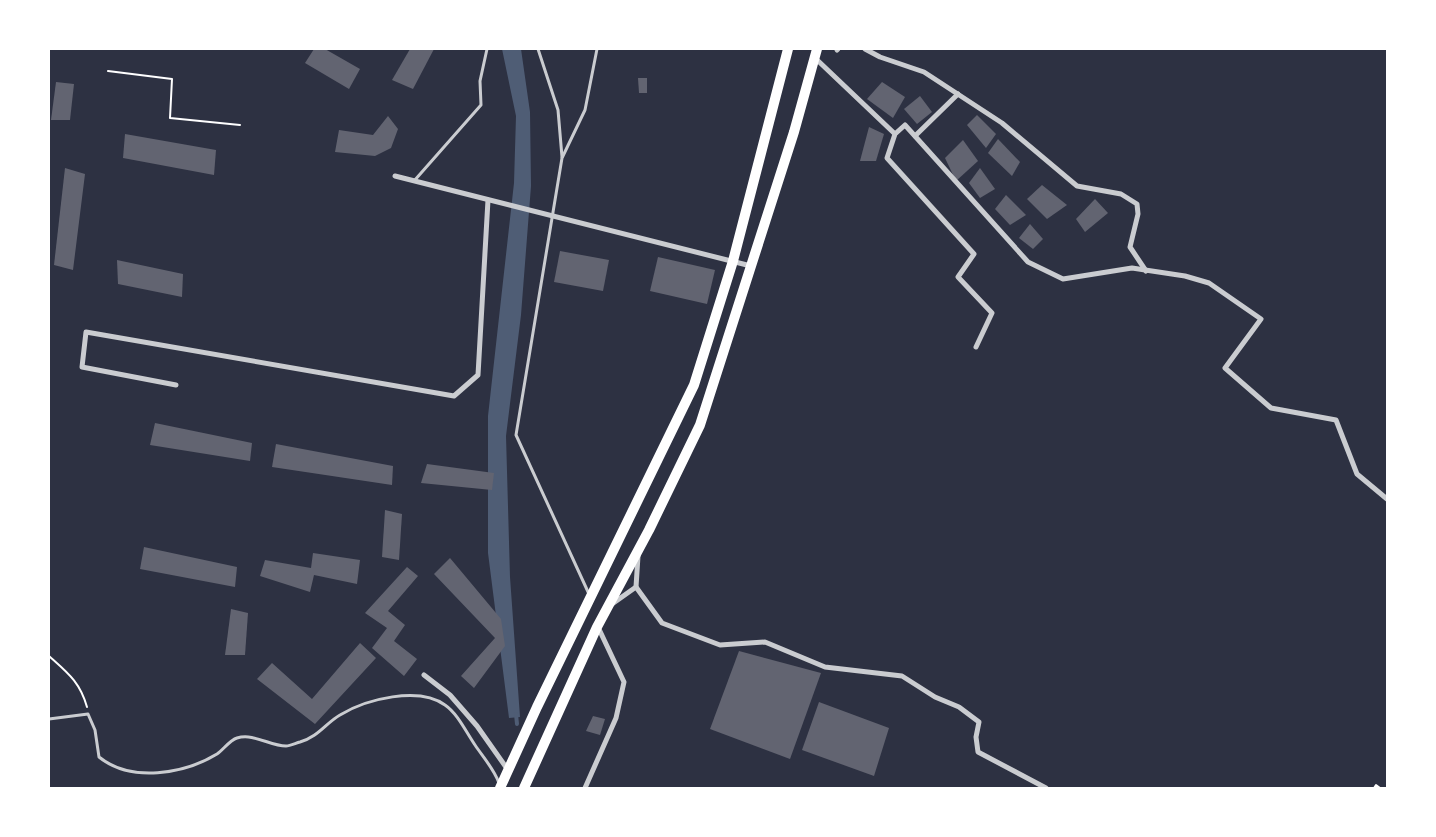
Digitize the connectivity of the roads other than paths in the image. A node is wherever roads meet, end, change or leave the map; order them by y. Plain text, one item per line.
1 (487, 49) edge
2 (538, 49) edge
3 (598, 49) edge
4 (788, 49) edge
5 (865, 49) edge
6 (816, 53) edge
7 (958, 94) junction
8 (895, 134) junction
9 (915, 136) junction
10 (562, 158) junction
11 (395, 176) dead end
12 (414, 181) junction
13 (488, 200) junction
14 (550, 217) junction
15 (733, 261) junction
16 (751, 266) junction
17 (1146, 270) junction
18 (976, 347) dead end
19 (176, 385) dead end
20 (1387, 499) edge
21 (638, 550) junction
22 (636, 586) junction
23 (590, 598) junction
24 (608, 608) junction
25 (597, 627) junction
26 (424, 675) dead end
27 (49, 719) edge
28 (508, 770) junction
29 (527, 786) edge
30 (500, 788) edge
31 (585, 788) edge
32 (1046, 788) edge

1 - 12 lane
2 - 10 lane
3 - 10 lane
4 - 15 main road
5 - 7 street
6 - 8 street
6 - 16 main road
7 - 9 street
7 - 17 street
8 - 9 street
8 - 18 street
9 - 17 street
10 - 14 lane
11 - 12 street
12 - 13 street
13 - 14 street
13 - 19 street
14 - 15 street
14 - 23 lane
15 - 16 street
15 - 23 main road
16 - 21 main road
17 - 20 street
21 - 22 street
21 - 24 main road
22 - 24 street
22 - 32 street
23 - 28 main road
24 - 25 main road
25 - 29 main road
25 - 31 street
26 - 28 street
27 - 30 lane
28 - 30 main road

